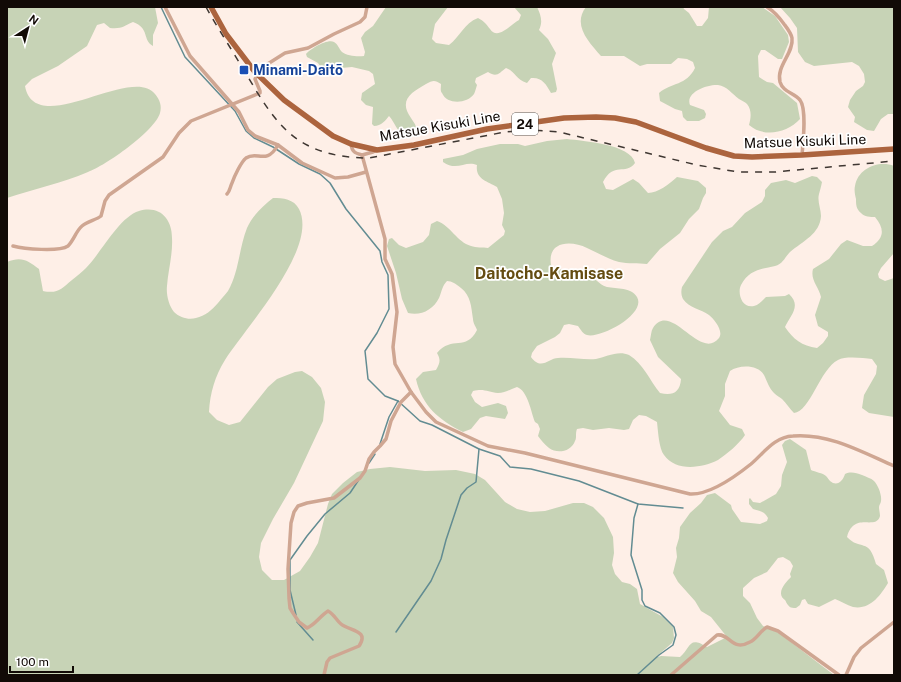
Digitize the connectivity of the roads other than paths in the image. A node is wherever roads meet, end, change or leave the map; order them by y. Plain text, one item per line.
1 (165, 7) edge
2 (211, 7) edge
3 (367, 7) edge
4 (767, 7) edge
5 (256, 74) junction
6 (231, 105) junction
7 (351, 144) junction
8 (276, 147) junction
9 (894, 149) edge
10 (376, 150) junction
11 (362, 155) junction
12 (802, 155) junction
13 (366, 172) junction
14 (227, 194) dead end
15 (13, 246) dead end
16 (411, 392) junction
17 (894, 466) edge
18 (894, 622) edge
19 (324, 675) edge
20 (671, 675) edge
21 (839, 675) edge
22 (846, 675) edge

1 - 6 street
2 - 5 main road, Matsue Kisuki Line / 24
3 - 5 street
4 - 12 street
5 - 6 street
5 - 7 main road, Matsue Kisuki Line / 24
6 - 8 street
6 - 15 street
7 - 10 main road, Matsue Kisuki Line / 24
7 - 11 street
8 - 13 street
8 - 14 street
9 - 12 main road, Matsue Kisuki Line / 24
10 - 11 street
10 - 12 main road, Matsue Kisuki Line / 24
11 - 13 street
13 - 16 street
16 - 17 street
16 - 19 street
18 - 22 street
20 - 21 street

